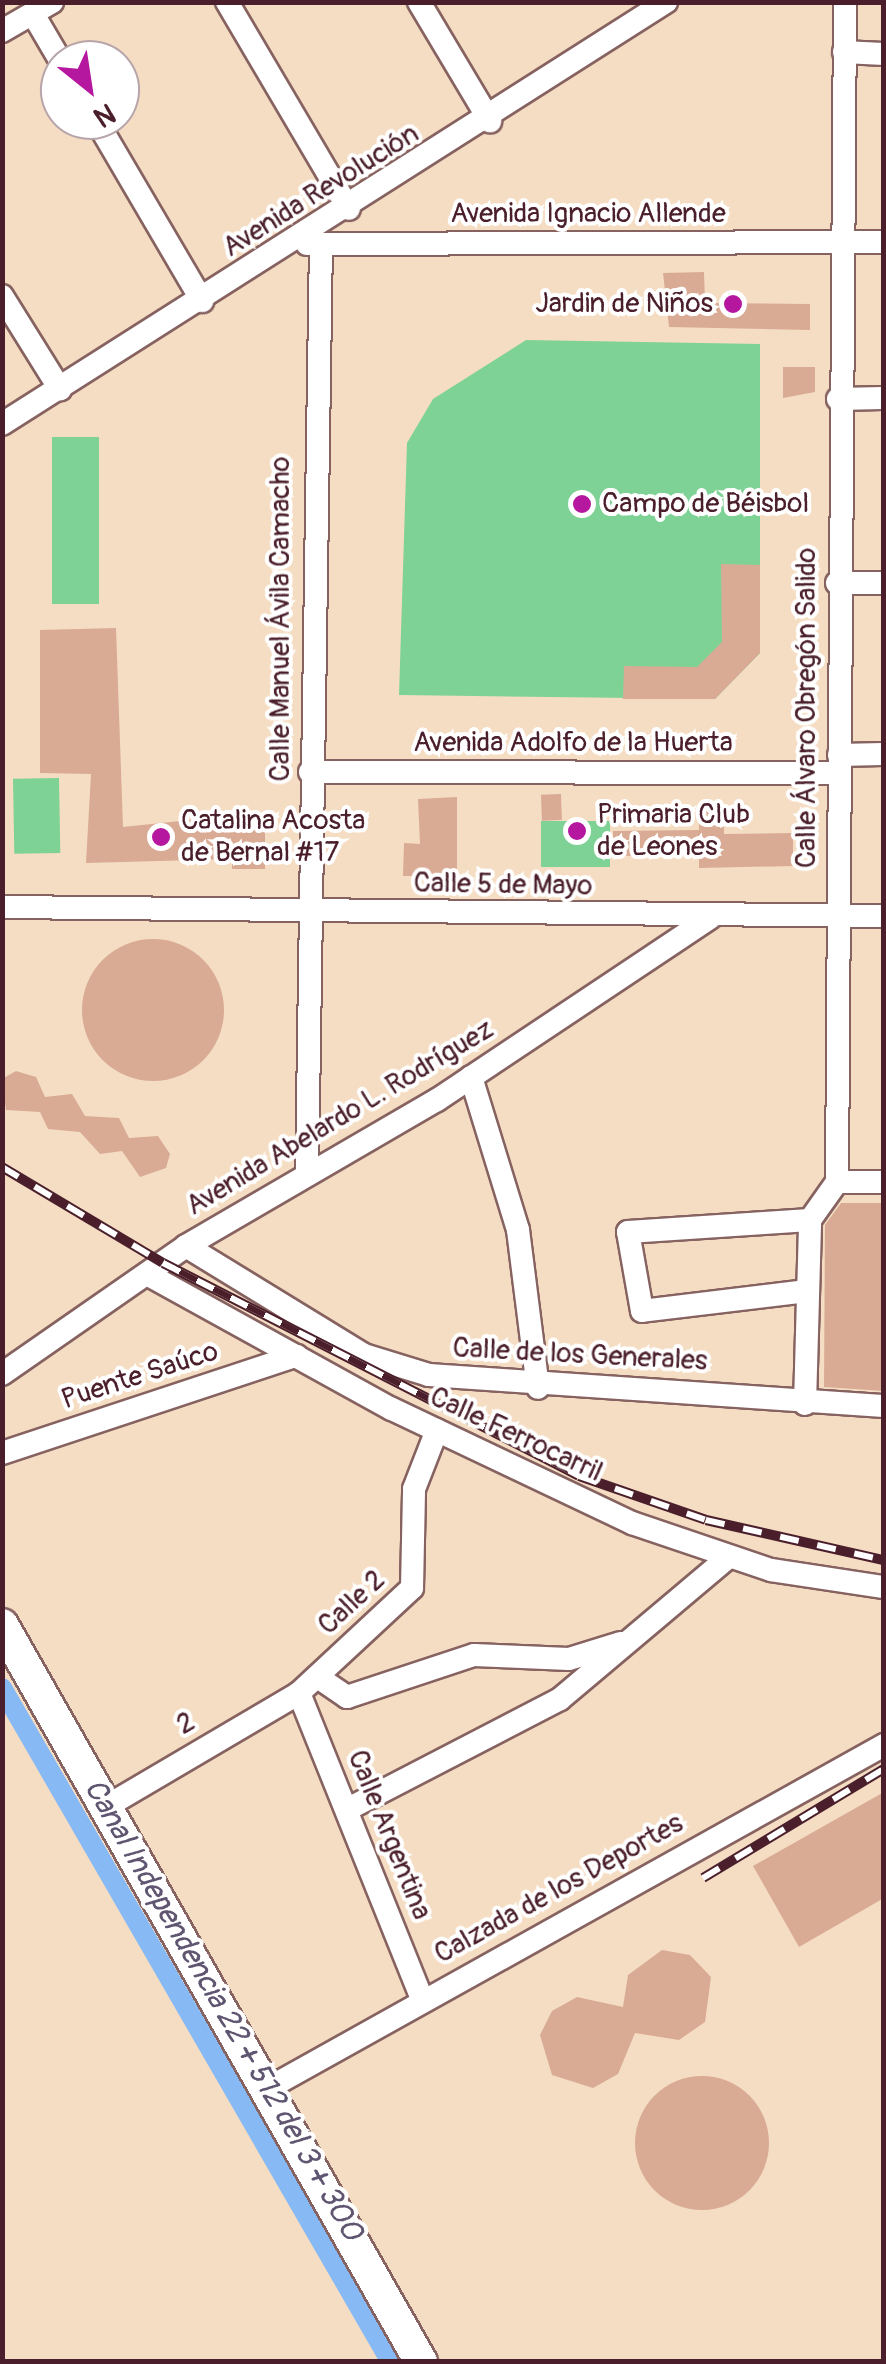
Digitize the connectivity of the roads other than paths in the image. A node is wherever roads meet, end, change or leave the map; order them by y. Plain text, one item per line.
1 (227, 2) edge
2 (420, 2) edge
3 (666, 2) edge
4 (845, 2) edge
5 (43, 8) edge
6 (2, 31) edge
7 (53, 40) edge
8 (844, 52) junction
9 (884, 54) edge
10 (490, 121) junction
11 (108, 140) edge
12 (349, 209) junction
13 (840, 242) junction
14 (884, 242) edge
15 (292, 244) junction
16 (321, 245) junction
17 (2, 296) edge
18 (202, 301) junction
19 (60, 389) junction
20 (884, 398) edge
21 (838, 399) junction
22 (2, 424) edge
23 (837, 583) junction
24 (884, 583) edge
25 (884, 754) edge
26 (838, 764) junction
27 (310, 772) junction
28 (2, 907) edge
29 (307, 913) junction
30 (837, 916) junction
31 (884, 916) edge
32 (710, 918) junction
33 (471, 1077) junction
34 (308, 1174) junction
35 (837, 1182) junction
36 (884, 1182) edge
37 (810, 1220) junction
38 (186, 1246) junction
39 (147, 1274) junction
40 (808, 1291) junction
41 (296, 1356) junction
42 (2, 1374) edge
43 (538, 1388) junction
44 (805, 1404) junction
45 (884, 1406) edge
46 (438, 1430) junction
47 (2, 1453) edge
48 (726, 1558) junction
49 (884, 1587) edge
50 (2, 1624) edge
51 (620, 1643) junction
52 (319, 1678) junction
53 (299, 1693) junction
54 (884, 1745) edge
55 (104, 1808) junction
56 (348, 1809) junction
57 (422, 2000) junction
58 (265, 2090) junction
59 (421, 2362) edge

1 - 12 street
2 - 10 street
3 - 10 street, Avenida Revolución
4 - 8 street, Calle Álvaro Obregón Salido
5 - 6 street
5 - 7 street
8 - 9 street
8 - 13 street, Calle Álvaro Obregón Salido
10 - 12 street, Avenida Revolución
11 - 18 street
12 - 15 street, Avenida Revolución
13 - 14 street, Avenida Ignacio Allende
13 - 16 street, Avenida Ignacio Allende
13 - 21 street, Calle Álvaro Obregón Salido
15 - 16 street, Avenida Ignacio Allende
15 - 18 street, Avenida Revolución
16 - 27 street, Calle Manuel Ávila Camacho
17 - 19 street
18 - 19 street, Avenida Revolución
19 - 22 street, Avenida Revolución
20 - 21 street
21 - 23 street, Calle Álvaro Obregón Salido
23 - 24 street
23 - 26 street, Calle Álvaro Obregón Salido
25 - 26 street, Avenida Adolfo de la Huerta
26 - 27 street, Avenida Adolfo de la Huerta
26 - 30 street, Calle Álvaro Obregón Salido
27 - 29 street, Calle Manuel Ávila Camacho
28 - 29 street, Calle 5 de Mayo
29 - 32 street, Calle 5 de Mayo
29 - 34 street, Calle Manuel Ávila Camacho
30 - 31 street, Calle 5 de Mayo
30 - 32 street, Calle 5 de Mayo
30 - 35 street, Calle Álvaro Obregón Salido
32 - 33 street, Avenida Abelardo L. Rodríguez
33 - 34 street, Avenida Abelardo L. Rodríguez
33 - 43 street
34 - 38 street, Avenida Abelardo L. Rodríguez
35 - 36 street
35 - 37 street
37 - 40 street
37 - 40 street
38 - 39 street, Avenida Abelardo L. Rodríguez
38 - 43 street, Calle de los Generales
39 - 41 street, Calle Ferrocarril
39 - 42 street, Avenida Abelardo L. Rodríguez
40 - 44 street
41 - 46 street, Calle Ferrocarril
41 - 47 street, Puente Saúco
43 - 44 street, Calle de los Generales
44 - 45 street, Calle de los Generales
46 - 48 street, Calle Ferrocarril
46 - 52 street, Calle 2
48 - 49 street, Calle Ferrocarril
48 - 51 street
50 - 55 street
51 - 52 street
51 - 56 street
52 - 53 street, Calle 2
53 - 55 street, 2
53 - 56 street, Calle Argentina
54 - 57 street, Calzada de los Deportes
55 - 58 street
56 - 57 street, Calle Argentina
57 - 58 street, Calzada de los Deportes
58 - 59 street

